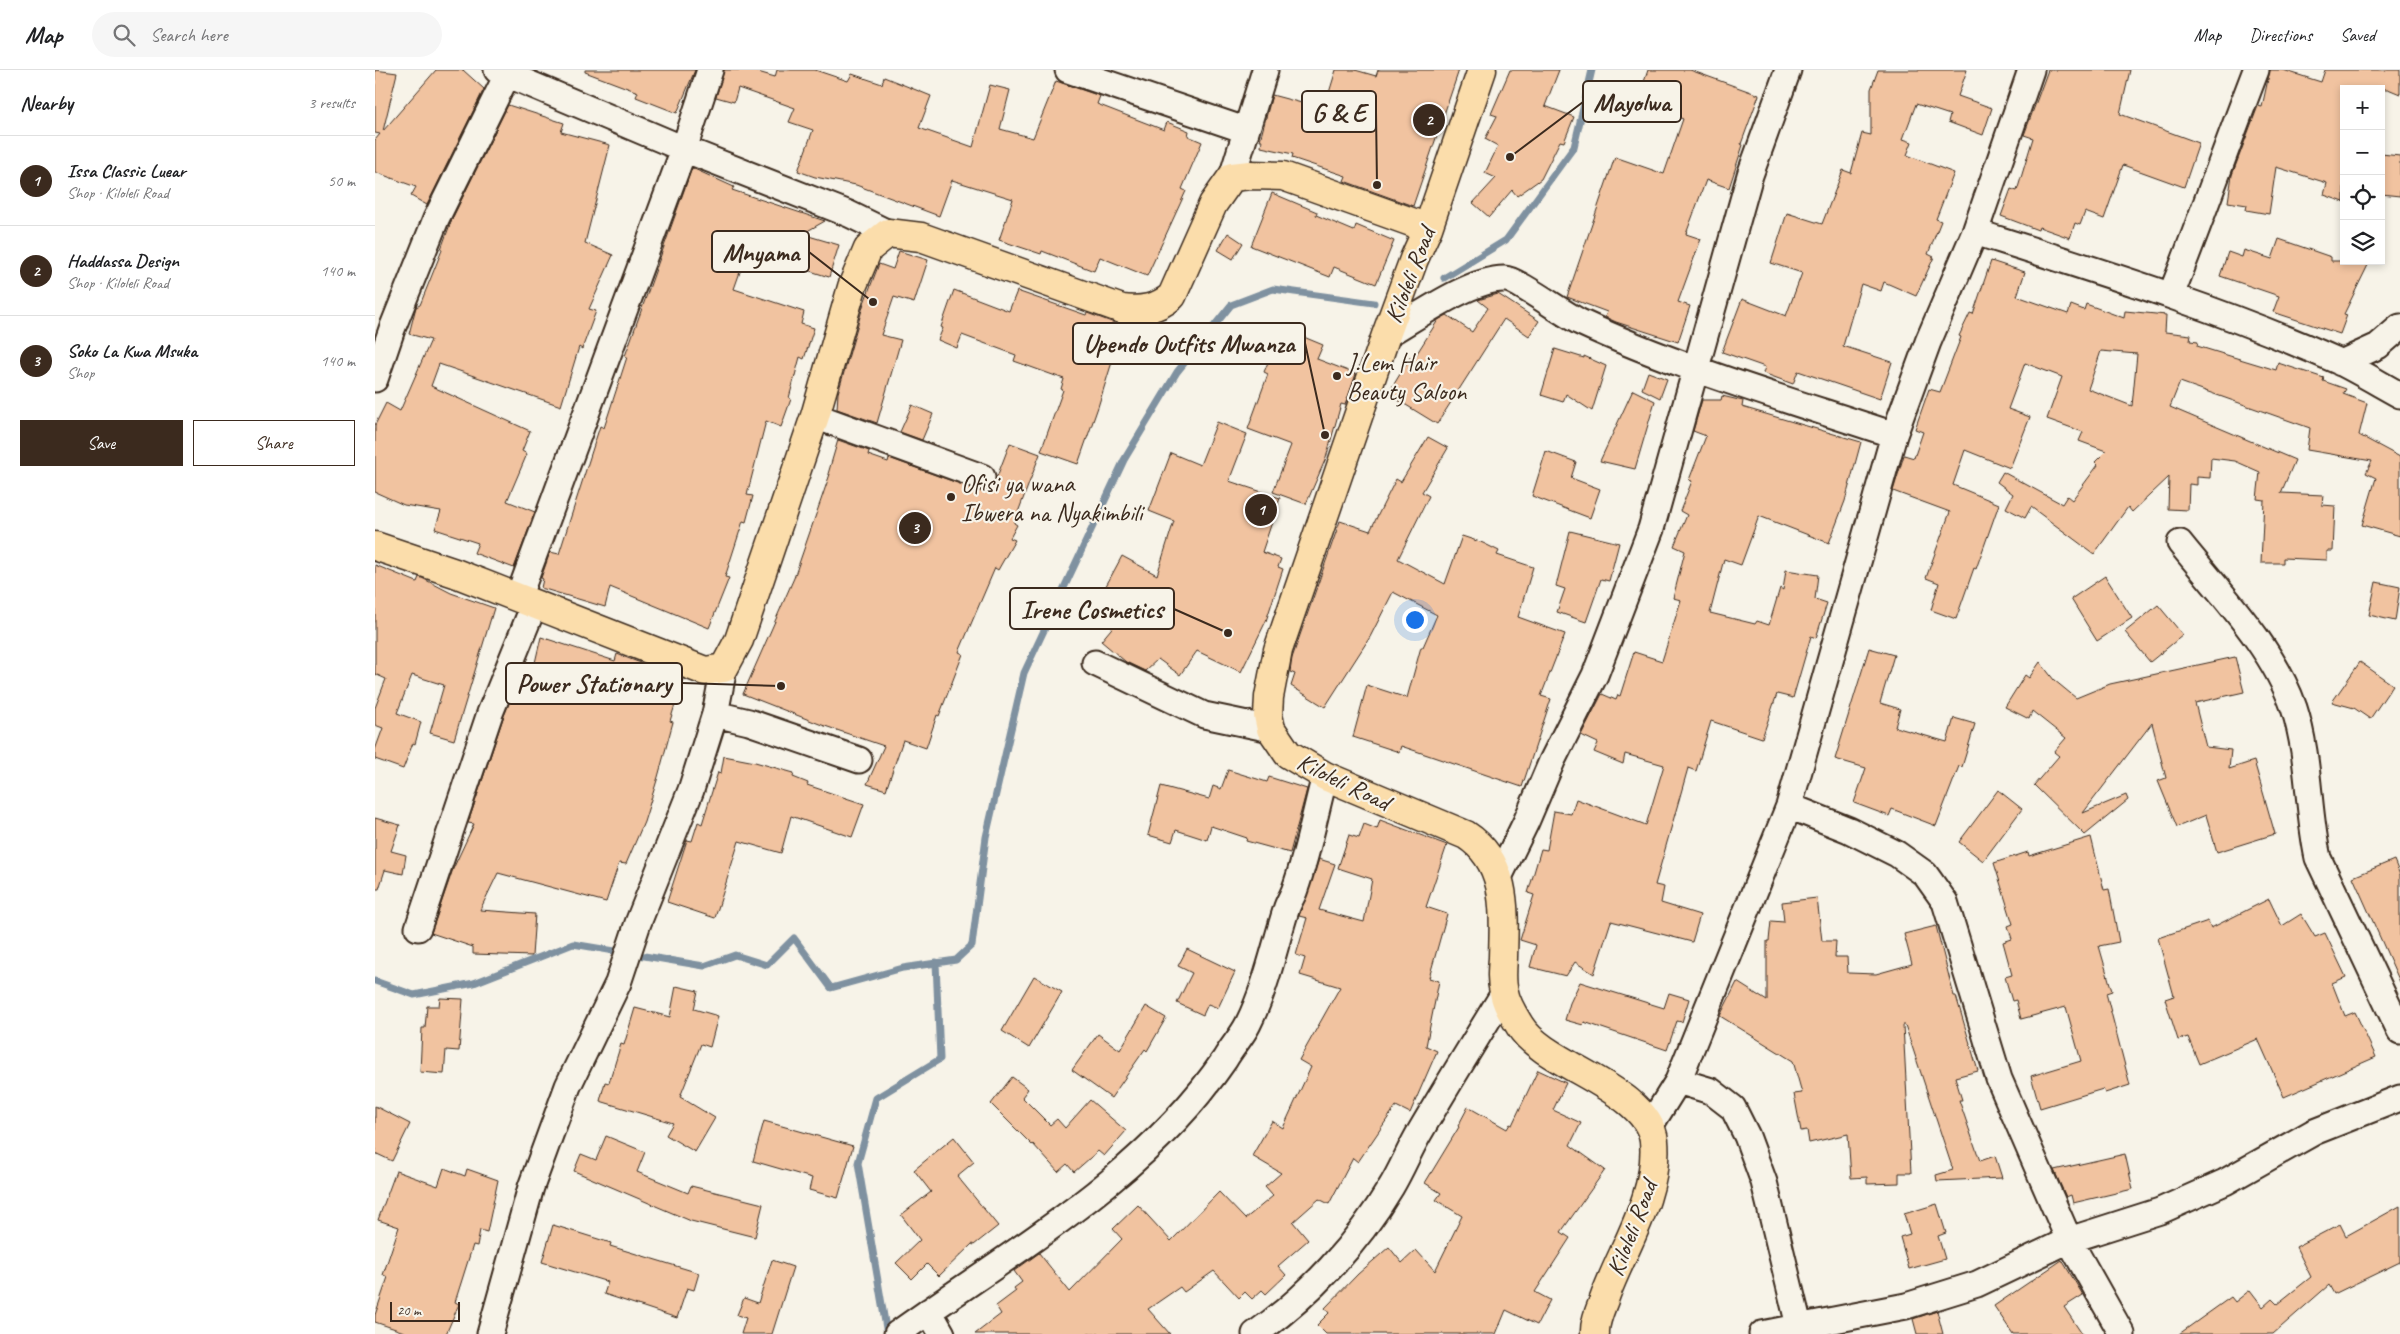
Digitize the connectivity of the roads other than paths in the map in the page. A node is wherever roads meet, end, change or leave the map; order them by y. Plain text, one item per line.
1 (710, 70) edge
2 (1068, 70) edge
3 (1265, 70) edge
4 (1482, 70) edge
5 (1788, 70) edge
6 (2031, 70) edge
7 (2256, 70) edge
8 (502, 72) edge
9 (1245, 130) junction
10 (684, 149) junction
11 (1232, 177) junction
12 (1428, 228) junction
13 (1975, 232) junction
14 (888, 233) junction
15 (2171, 295) junction
16 (2400, 328) edge
17 (1386, 335) junction
18 (2341, 363) junction
19 (1696, 370) junction
20 (375, 380) edge
21 (2400, 395) edge
22 (815, 416) junction
23 (1894, 435) junction
24 (983, 477) dead end
25 (2181, 543) dead end
26 (375, 546) edge
27 (526, 601) junction
28 (1095, 663) dead end
29 (724, 668) junction
30 (715, 714) junction
31 (1271, 729) junction
32 (859, 760) dead end
33 (1325, 776) junction
34 (1789, 806) junction
35 (1499, 877) junction
36 (418, 928) dead end
37 (1504, 993) junction
38 (2400, 1031) edge
39 (1678, 1081) junction
40 (2400, 1098) edge
41 (1650, 1126) junction
42 (2069, 1240) junction
43 (929, 1311) junction
44 (1800, 1331) edge
45 (1593, 1333) edge
46 (490, 1334) edge
47 (897, 1334) edge
48 (942, 1334) edge
49 (1255, 1334) edge
50 (1762, 1334) edge
51 (2123, 1334) edge

1 - 10 street
2 - 9 street
3 - 9 street
4 - 12 main road, Kiloleli Road
5 - 19 street
6 - 13 street
7 - 15 street
8 - 10 street
8 - 20 street
9 - 11 street
10 - 14 street
10 - 27 street
11 - 12 main road
11 - 14 main road
12 - 17 main road, Kiloleli Road
13 - 15 street
13 - 23 street
14 - 22 main road
15 - 18 street
16 - 18 street
17 - 19 street
17 - 31 main road, Kiloleli Road
18 - 21 street
19 - 23 street
19 - 35 street
22 - 24 street
22 - 29 main road
23 - 34 street
25 - 38 street
26 - 27 main road
27 - 29 main road
27 - 36 street
28 - 31 street
29 - 30 street
30 - 32 street
30 - 46 street
31 - 33 main road, Kiloleli Road
33 - 35 main road, Kiloleli Road
33 - 43 street
34 - 39 street
34 - 42 street
35 - 37 main road, Kiloleli Road
37 - 41 main road, Kiloleli Road
37 - 49 street
39 - 41 street
39 - 44 street
40 - 42 street
41 - 45 main road, Kiloleli Road
42 - 44 street
42 - 51 street
43 - 47 street
43 - 48 street
44 - 50 street

